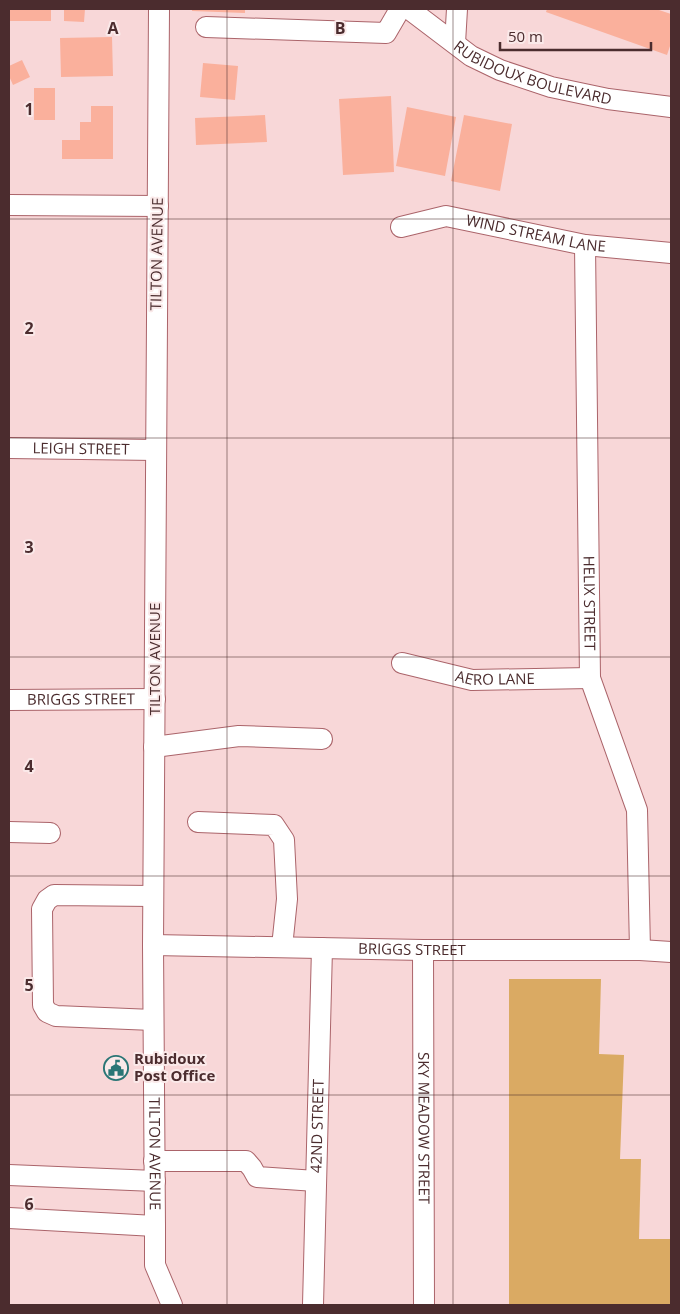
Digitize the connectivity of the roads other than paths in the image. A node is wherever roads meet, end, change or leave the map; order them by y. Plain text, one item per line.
1 (159, 9) edge
2 (400, 9) edge
3 (409, 9) edge
4 (456, 9) edge
5 (206, 28) dead end
6 (455, 43) junction
7 (671, 107) edge
8 (9, 205) edge
9 (158, 206) junction
10 (402, 227) dead end
11 (585, 245) junction
12 (671, 253) edge
13 (9, 448) edge
14 (155, 450) junction
15 (402, 662) dead end
16 (590, 678) junction
17 (154, 699) junction
18 (9, 700) edge
19 (322, 739) dead end
20 (154, 747) junction
21 (198, 822) dead end
22 (9, 832) edge
23 (50, 833) dead end
24 (153, 896) junction
25 (153, 946) junction
26 (282, 948) junction
27 (322, 948) junction
28 (423, 950) junction
29 (640, 950) junction
30 (671, 952) edge
31 (153, 1020) junction
32 (154, 1161) junction
33 (9, 1174) edge
34 (155, 1181) junction
35 (316, 1181) junction
36 (9, 1218) edge
37 (155, 1226) junction
38 (172, 1305) edge
39 (313, 1305) edge
40 (424, 1305) edge

1 - 9 street, TILTON AVENUE
2 - 5 street
3 - 6 street, RUBIDOUX BOULEVARD
4 - 6 street
6 - 7 street, RUBIDOUX BOULEVARD
8 - 9 street
9 - 14 street, TILTON AVENUE
10 - 11 street, WIND STREAM LANE
11 - 12 street, WIND STREAM LANE
11 - 16 street, HELIX STREET
13 - 14 street, LEIGH STREET
14 - 17 street, TILTON AVENUE
15 - 16 street, AERO LANE
16 - 29 street, HELIX STREET
17 - 18 street, BRIGGS STREET
17 - 20 street, TILTON AVENUE
19 - 20 street
20 - 24 street, TILTON AVENUE
21 - 26 street
22 - 23 street
24 - 25 street, TILTON AVENUE
24 - 31 street
25 - 26 street, BRIGGS STREET
25 - 31 street, TILTON AVENUE
26 - 27 street, BRIGGS STREET
27 - 28 street, BRIGGS STREET
27 - 35 street, 42ND STREET
28 - 29 street, BRIGGS STREET
28 - 40 street, SKY MEADOW STREET
29 - 30 street, BRIGGS STREET
31 - 32 street, TILTON AVENUE
32 - 34 street, TILTON AVENUE
32 - 35 street
33 - 34 street
34 - 37 street, TILTON AVENUE
35 - 39 street, 42ND STREET
36 - 37 street
37 - 38 street, TILTON AVENUE

